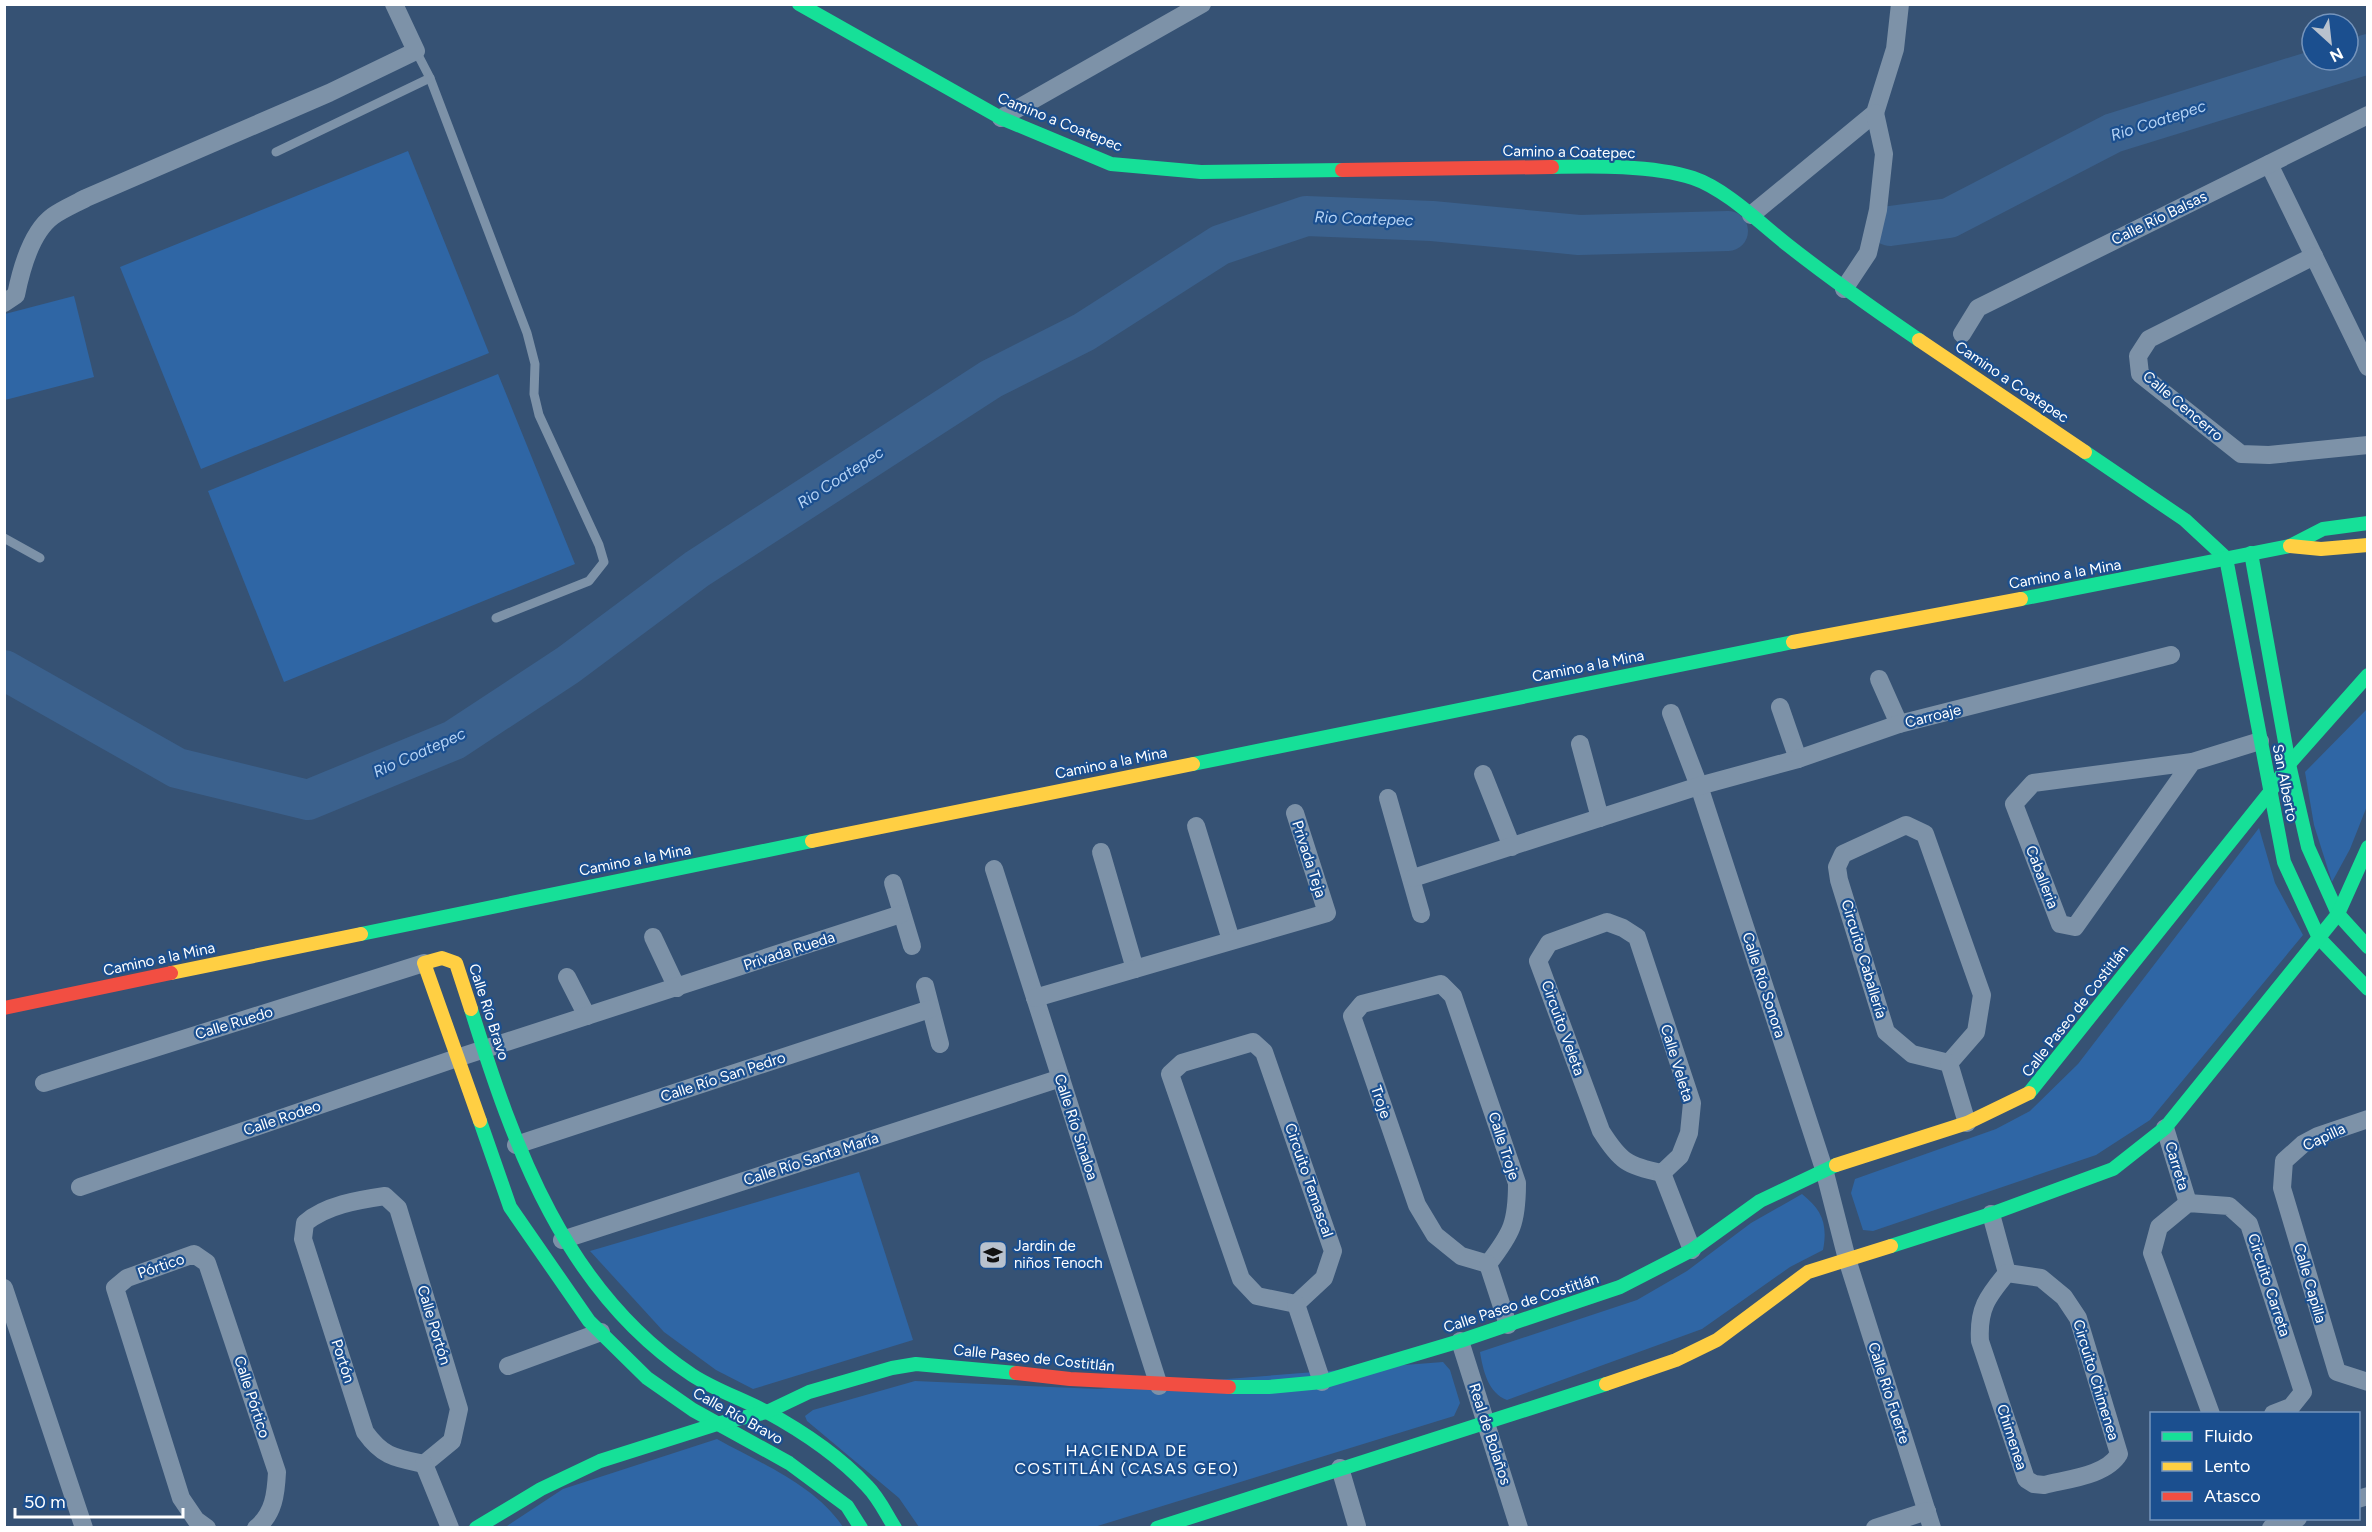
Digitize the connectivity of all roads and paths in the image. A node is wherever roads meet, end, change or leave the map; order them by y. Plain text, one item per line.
1 (394, 4) edge
2 (799, 4) edge
3 (1202, 4) edge
4 (1900, 4) edge
5 (416, 51) junction
6 (430, 78) junction
7 (1875, 114) junction
8 (2367, 115) edge
9 (1001, 118) junction
10 (276, 152) dead end
11 (2269, 164) junction
12 (1751, 215) junction
13 (2314, 256) junction
14 (1845, 289) junction
15 (4, 303) edge
16 (1962, 334) dead end
17 (2367, 366) edge
18 (2367, 445) edge
19 (2367, 523) edge
20 (4, 538) edge
21 (2367, 545) edge
22 (2290, 546) junction
23 (2251, 553) junction
24 (40, 558) dead end
25 (2226, 558) junction
26 (496, 618) dead end
27 (2171, 655) dead end
28 (2367, 675) edge
29 (1879, 679) dead end
30 (1780, 707) dead end
31 (1671, 713) dead end
32 (1899, 724) junction
33 (2260, 741) junction
34 (1580, 744) dead end
35 (1798, 759) junction
36 (2192, 762) junction
37 (2289, 764) junction
38 (1483, 774) dead end
39 (1699, 786) junction
40 (2270, 792) junction
41 (1388, 798) dead end
42 (1294, 813) dead end
43 (1600, 818) junction
44 (1196, 826) dead end
45 (1512, 847) junction
46 (2367, 847) edge
47 (1101, 852) dead end
48 (993, 869) dead end
49 (1413, 878) junction
50 (893, 883) dead end
51 (901, 914) junction
52 (1421, 914) dead end
53 (2338, 914) junction
54 (653, 937) dead end
55 (1637, 937) joint
56 (2319, 938) junction
57 (1231, 940) junction
58 (912, 946) dead end
59 (2367, 947) edge
60 (424, 963) junction
61 (1135, 969) junction
62 (567, 977) dead end
63 (925, 986) dead end
64 (677, 988) junction
65 (2367, 989) edge
66 (1453, 996) joint
67 (1035, 998) junction
68 (4, 1008) edge
69 (930, 1009) junction
70 (587, 1016) junction
71 (940, 1044) dead end
72 (484, 1051) junction
73 (457, 1058) junction
74 (1949, 1063) junction
75 (1061, 1078) junction
76 (44, 1083) dead end
77 (2367, 1120) edge
78 (1967, 1123) junction
79 (2165, 1128) junction
80 (516, 1145) junction
81 (2284, 1161) joint
82 (1824, 1169) junction
83 (1662, 1173) junction
84 (80, 1187) dead end
85 (2188, 1203) junction
86 (1991, 1214) junction
87 (305, 1223) joint
88 (562, 1240) junction
89 (1692, 1250) junction
90 (1846, 1259) junction
91 (207, 1263) joint
92 (1488, 1264) junction
93 (2007, 1273) junction
94 (4, 1288) edge
95 (1296, 1304) junction
96 (1508, 1325) junction
97 (601, 1332) junction
98 (1460, 1341) junction
99 (508, 1366) dead end
100 (1322, 1382) junction
101 (2367, 1382) edge
102 (1159, 1386) junction
103 (767, 1412) junction
104 (2211, 1412) edge
105 (2276, 1412) edge
106 (720, 1423) junction
107 (1487, 1424) junction
108 (2114, 1463) joint
109 (424, 1464) junction
110 (1340, 1468) junction
111 (1930, 1519) edge
112 (2292, 1520) edge
113 (84, 1527) edge
114 (207, 1527) edge
115 (255, 1527) edge
116 (450, 1527) edge
117 (476, 1527) edge
118 (861, 1527) edge
119 (895, 1527) edge
120 (1157, 1527) edge
121 (1359, 1527) edge
122 (1519, 1527) edge
123 (1875, 1527) edge
124 (2271, 1527) edge

1 - 5 street
2 - 9 street, Camino a Coatepec
3 - 9 street
4 - 7 street
5 - 6 lane
5 - 15 street
6 - 10 lane
6 - 26 lane
7 - 12 street
7 - 14 street
8 - 11 street, Calle Río Balsas
9 - 12 street, Camino a Coatepec
11 - 13 street
11 - 16 street, Calle Río Balsas
12 - 14 street, Camino a Coatepec
13 - 17 street
13 - 18 street, Calle Cencerro
14 - 25 street, Camino a Coatepec
19 - 22 street
20 - 24 lane
21 - 22 street
22 - 23 street
23 - 25 street
23 - 37 street, San Alberto
25 - 33 street, San Alberto
25 - 68 street, Camino a la Mina
27 - 32 street, Carroaje
28 - 37 street, Calle Paseo de Costitlán
29 - 32 street
30 - 35 street
31 - 39 street, Calle Río Sonora
32 - 35 street, Carroaje
33 - 36 street, Caballeria
33 - 40 street, San Alberto
34 - 43 street
35 - 39 street, Carroaje
36 - 36 street, Caballeria
37 - 40 street, Calle Paseo de Costitlán
37 - 53 street, San Alberto
38 - 45 street
39 - 43 street, Carroaje
39 - 82 street, Calle Río Sonora
40 - 56 street, San Alberto
40 - 78 street, Calle Paseo de Costitlán
41 - 49 street
42 - 57 street, Privada Teja
43 - 45 street, Carroaje
44 - 57 street
45 - 49 street, Carroaje
46 - 53 street
47 - 61 street
48 - 67 street, Calle Río Sinaloa
49 - 52 street
50 - 51 street
51 - 58 street
51 - 64 street, Privada Rueda
53 - 56 street
53 - 59 street, San Alberto
54 - 64 street
55 - 83 street, Calle Veleta
55 - 83 street, Circuito Veleta
56 - 65 street, San Alberto
56 - 79 street
57 - 61 street, Privada Teja
60 - 72 street, Calle Río Bravo
60 - 73 street, Calle Río Bravo
60 - 76 street, Calle Ruedo
61 - 67 street, Privada Teja
62 - 70 street
63 - 69 street
64 - 70 street, Privada Rueda
66 - 92 street, Calle Troje
66 - 92 street, Troje
67 - 75 street, Calle Río Sinaloa
69 - 71 street
69 - 80 street, Calle Río San Pedro
70 - 72 street, Privada Rueda
72 - 73 street, Calle Rodeo
72 - 80 street, Calle Río Bravo
73 - 84 street, Calle Rodeo
73 - 97 street, Calle Río Bravo
74 - 74 street, Circuito Caballería
74 - 78 street
75 - 88 street, Calle Río Santa María
75 - 102 street, Calle Río Sinaloa
77 - 81 street, Capilla
78 - 82 street, Calle Paseo de Costitlán
79 - 85 street, Carreta
79 - 86 street
80 - 88 street, Calle Río Bravo
81 - 101 street, Calle Capilla
82 - 89 street, Calle Paseo de Costitlán
82 - 90 street, Calle Río Sonora
83 - 89 street
85 - 104 street
85 - 105 street, Circuito Carreta
86 - 90 street
86 - 93 street
87 - 109 street, Portón
87 - 109 street, Calle Portón
88 - 103 street, Calle Río Bravo
89 - 96 street, Calle Paseo de Costitlán
90 - 107 street
90 - 111 street, Calle Río Fuerte
91 - 114 street, Pórtico
91 - 115 street, Calle Pórtico
92 - 96 street
93 - 108 street, Circuito Chimenea
93 - 108 street, Chimenea
94 - 113 street
95 - 95 street, Circuito Temascal
95 - 100 street
96 - 98 street, Calle Paseo de Costitlán
97 - 99 street
97 - 106 street, Calle Río Bravo
98 - 100 street, Calle Paseo de Costitlán
98 - 107 street, Real de Bolaños
100 - 102 street, Calle Paseo de Costitlán
102 - 103 street, Calle Paseo de Costitlán
103 - 106 street, Calle Paseo de Costitlán
103 - 119 street, Calle Río Bravo
106 - 117 street, Calle Paseo de Costitlán
106 - 118 street, Calle Río Bravo
107 - 110 street
107 - 122 street, Real de Bolaños
109 - 116 street
110 - 120 street
110 - 121 street
111 - 123 street
112 - 124 street

